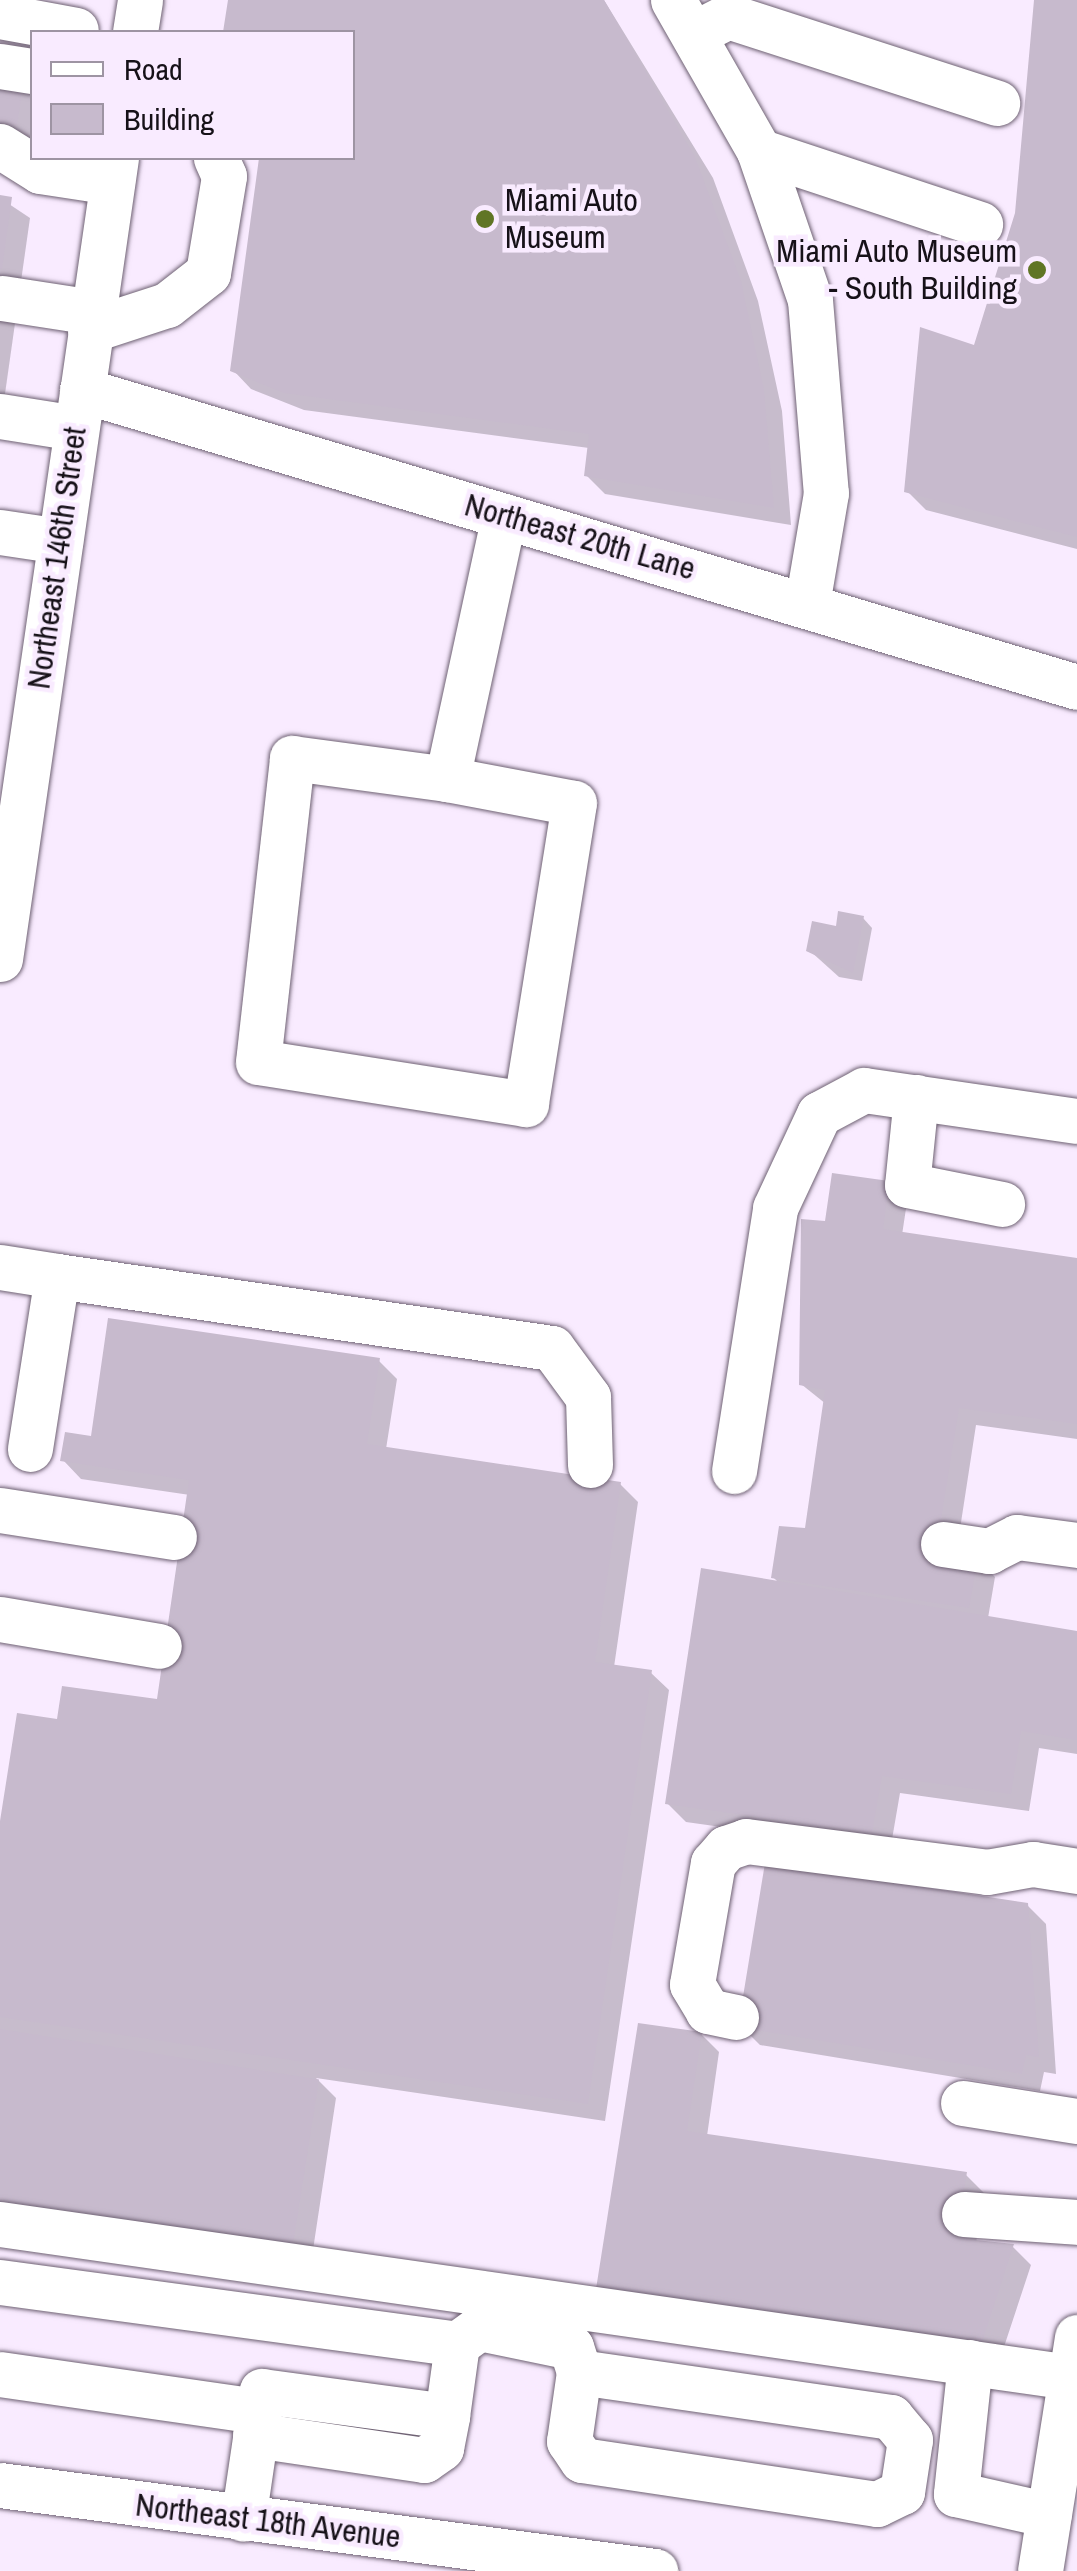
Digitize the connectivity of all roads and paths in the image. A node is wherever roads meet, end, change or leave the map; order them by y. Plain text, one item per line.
1 (140, 0) edge
2 (0, 16) edge
3 (685, 16) edge
4 (76, 30) dead end
5 (135, 30) edge
6 (0, 66) edge
7 (30, 70) edge
8 (998, 103) dead end
9 (0, 146) edge
10 (759, 151) junction
11 (216, 160) edge
12 (114, 170) edge
13 (980, 224) dead end
14 (2, 298) edge
15 (91, 321) junction
16 (79, 409) junction
17 (0, 416) edge
18 (504, 516) junction
19 (0, 532) edge
20 (60, 540) junction
21 (807, 604) junction
22 (1077, 686) edge
23 (447, 780) junction
24 (4, 906) edge
25 (0, 959) edge
26 (916, 1097) junction
27 (1077, 1121) edge
28 (1002, 1204) dead end
29 (0, 1268) edge
30 (57, 1276) junction
31 (30, 1448) dead end
32 (590, 1465) dead end
33 (734, 1471) dead end
34 (0, 1510) edge
35 (174, 1537) dead end
36 (943, 1544) dead end
37 (1077, 1544) edge
38 (0, 1620) edge
39 (159, 1646) dead end
40 (1077, 1871) edge
41 (736, 2017) dead end
42 (963, 2103) dead end
43 (1077, 2120) edge
44 (964, 2214) dead end
45 (1077, 2222) edge
46 (0, 2224) edge
47 (0, 2282) edge
48 (523, 2317) junction
49 (263, 2320) junction
50 (457, 2344) junction
51 (970, 2362) junction
52 (1075, 2364) edge
53 (580, 2372) junction
54 (0, 2374) edge
55 (258, 2412) junction
56 (0, 2486) edge
57 (1049, 2515) junction
58 (243, 2519) junction
59 (367, 2552) edge
60 (656, 2571) edge
61 (1040, 2571) edge

1 - 5 street
2 - 4 street
3 - 8 street
3 - 10 street
6 - 7 street
9 - 12 street
10 - 13 street
10 - 21 street
11 - 15 street
12 - 15 street, Northeast 146th Street
14 - 15 street
15 - 16 street, Northeast 146th Street
16 - 17 street, Northeast 20th Lane
16 - 18 street, Northeast 20th Lane
16 - 20 street, Northeast 146th Street
18 - 21 street, Northeast 20th Lane
18 - 23 street
19 - 20 street
20 - 24 street, Northeast 146th Street
21 - 22 street, Northeast 20th Lane
23 - 23 street
24 - 25 street, Northeast 146th Street
26 - 27 street
26 - 28 street
26 - 33 street
29 - 30 street
30 - 31 street
30 - 32 street
34 - 35 street
36 - 37 street
38 - 39 street
40 - 41 street
42 - 43 street
44 - 45 street
46 - 48 street
47 - 49 street
48 - 50 street
48 - 51 street
48 - 53 street
49 - 50 street
49 - 55 street
50 - 55 street
51 - 52 street
51 - 57 street
52 - 57 street
53 - 53 street
54 - 55 street
55 - 58 street
56 - 58 street, Northeast 18th Avenue
57 - 61 street
58 - 59 street, Northeast 18th Avenue
59 - 60 street, Northeast 18th Avenue

